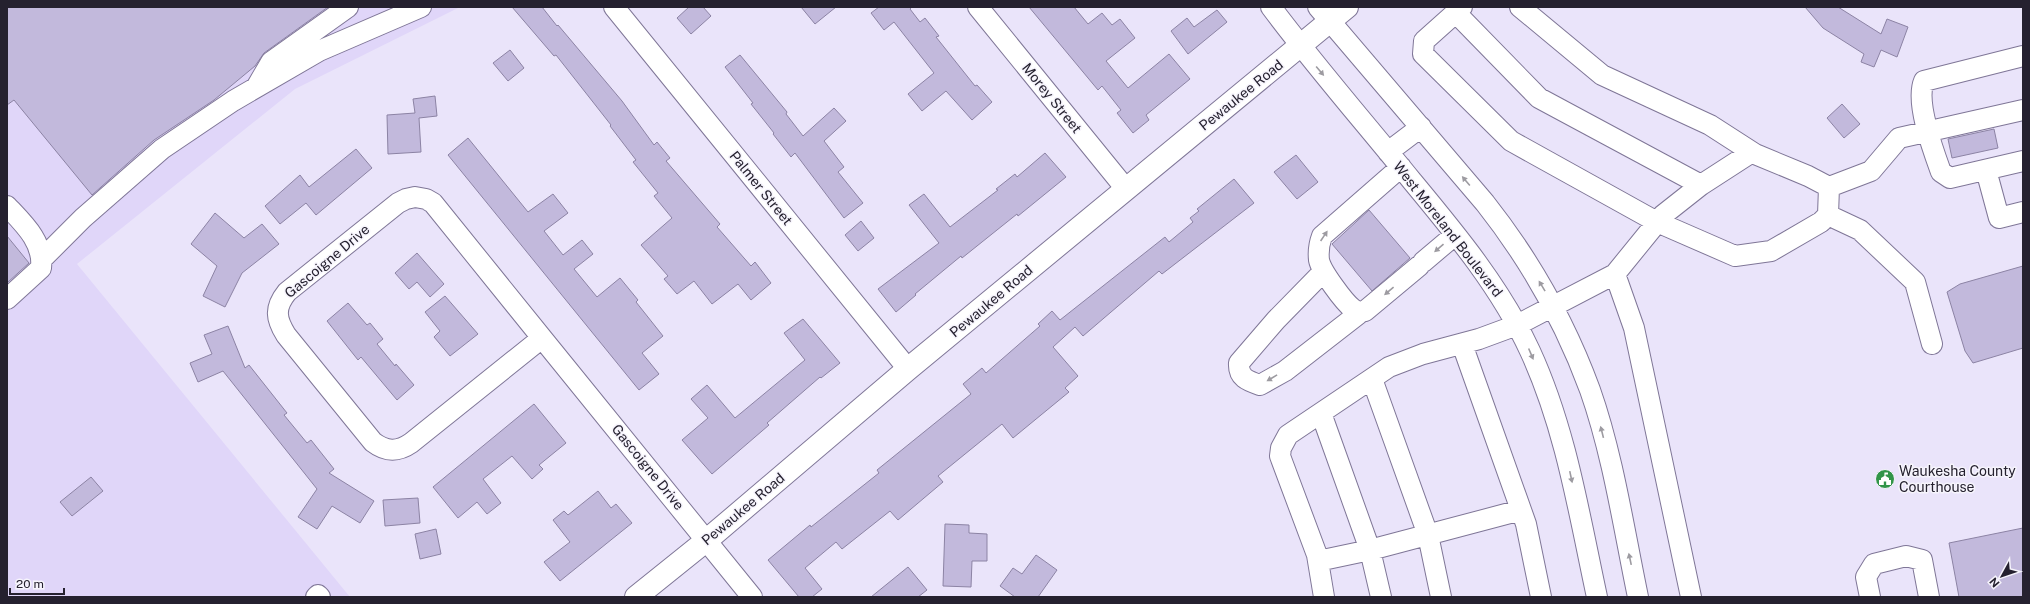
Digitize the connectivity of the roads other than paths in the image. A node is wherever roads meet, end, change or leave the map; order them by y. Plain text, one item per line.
1 (348, 7) edge
2 (421, 7) edge
3 (614, 7) edge
4 (978, 7) edge
5 (1271, 7) edge
6 (1347, 7) edge
7 (1520, 7) edge
8 (1459, 10) edge
9 (1324, 14) edge
10 (1300, 47) junction
11 (2023, 56) edge
12 (256, 88) junction
13 (2023, 110) edge
14 (1421, 127) junction
15 (1927, 131) junction
16 (1388, 152) junction
17 (1752, 152) junction
18 (2023, 160) edge
19 (1401, 167) junction
20 (1986, 170) junction
21 (1701, 185) junction
22 (1829, 187) junction
23 (1126, 189) junction
24 (7, 206) edge
25 (2023, 212) edge
26 (1828, 215) junction
27 (1657, 222) junction
28 (1455, 235) junction
29 (42, 259) junction
30 (1324, 272) junction
31 (1615, 274) junction
32 (7, 299) edge
33 (1553, 306) junction
34 (1361, 312) junction
35 (1517, 325) junction
36 (542, 338) junction
37 (1462, 344) junction
38 (1932, 344) dead end
39 (908, 369) junction
40 (1372, 379) junction
41 (1321, 413) junction
42 (1521, 510) junction
43 (1428, 535) junction
44 (707, 540) junction
45 (1370, 550) junction
46 (1318, 561) junction
47 (316, 597) edge
48 (320, 597) edge
49 (636, 597) edge
50 (752, 597) edge
51 (1324, 597) edge
52 (1380, 597) edge
53 (1441, 597) edge
54 (1541, 597) edge
55 (1597, 597) edge
56 (1638, 597) edge
57 (1691, 597) edge
58 (1870, 597) edge
59 (1929, 597) edge

1 - 12 street
2 - 12 street
3 - 39 street, Palmer Street
4 - 23 street, Morey Street
5 - 10 street, West Moreland Boulevard
6 - 9 main road, Pewaukee Road
7 - 17 street
8 - 21 street
8 - 27 street
9 - 10 main road, Pewaukee Road
9 - 14 street
10 -> 16 street, West Moreland Boulevard
10 - 23 main road, Pewaukee Road
11 - 15 street
12 - 29 street
13 - 15 street
14 - 16 street
33 -> 14 street
15 - 20 street
15 - 22 street
16 - 19 street, West Moreland Boulevard
17 - 21 street
17 - 22 street
18 - 20 street
19 - 28 street, West Moreland Boulevard
30 -> 19 street
20 - 25 street
21 - 27 street
22 - 26 street
23 - 39 main road, Pewaukee Road
24 - 29 street
26 - 27 street
26 - 38 street
27 - 31 street
28 -> 34 street
28 - 35 street, West Moreland Boulevard
29 - 32 street
30 - 34 street
34 -> 30 street
31 - 33 street
31 - 57 street
33 - 35 street
56 -> 33 street
35 - 37 street
35 -> 55 street, West Moreland Boulevard
36 - 36 street, Gascoigne Drive
36 - 44 street, Gascoigne Drive
37 - 40 street
37 - 42 street
39 - 44 main road, Pewaukee Road
40 - 41 street
40 - 43 street
41 - 45 street
41 - 46 street
42 - 43 street
42 - 54 street
43 - 45 street
43 - 53 street
44 - 49 main road, Pewaukee Road
44 - 50 street, Gascoigne Drive
45 - 46 street
45 - 52 street
46 - 51 street
47 - 48 street
58 - 59 street

